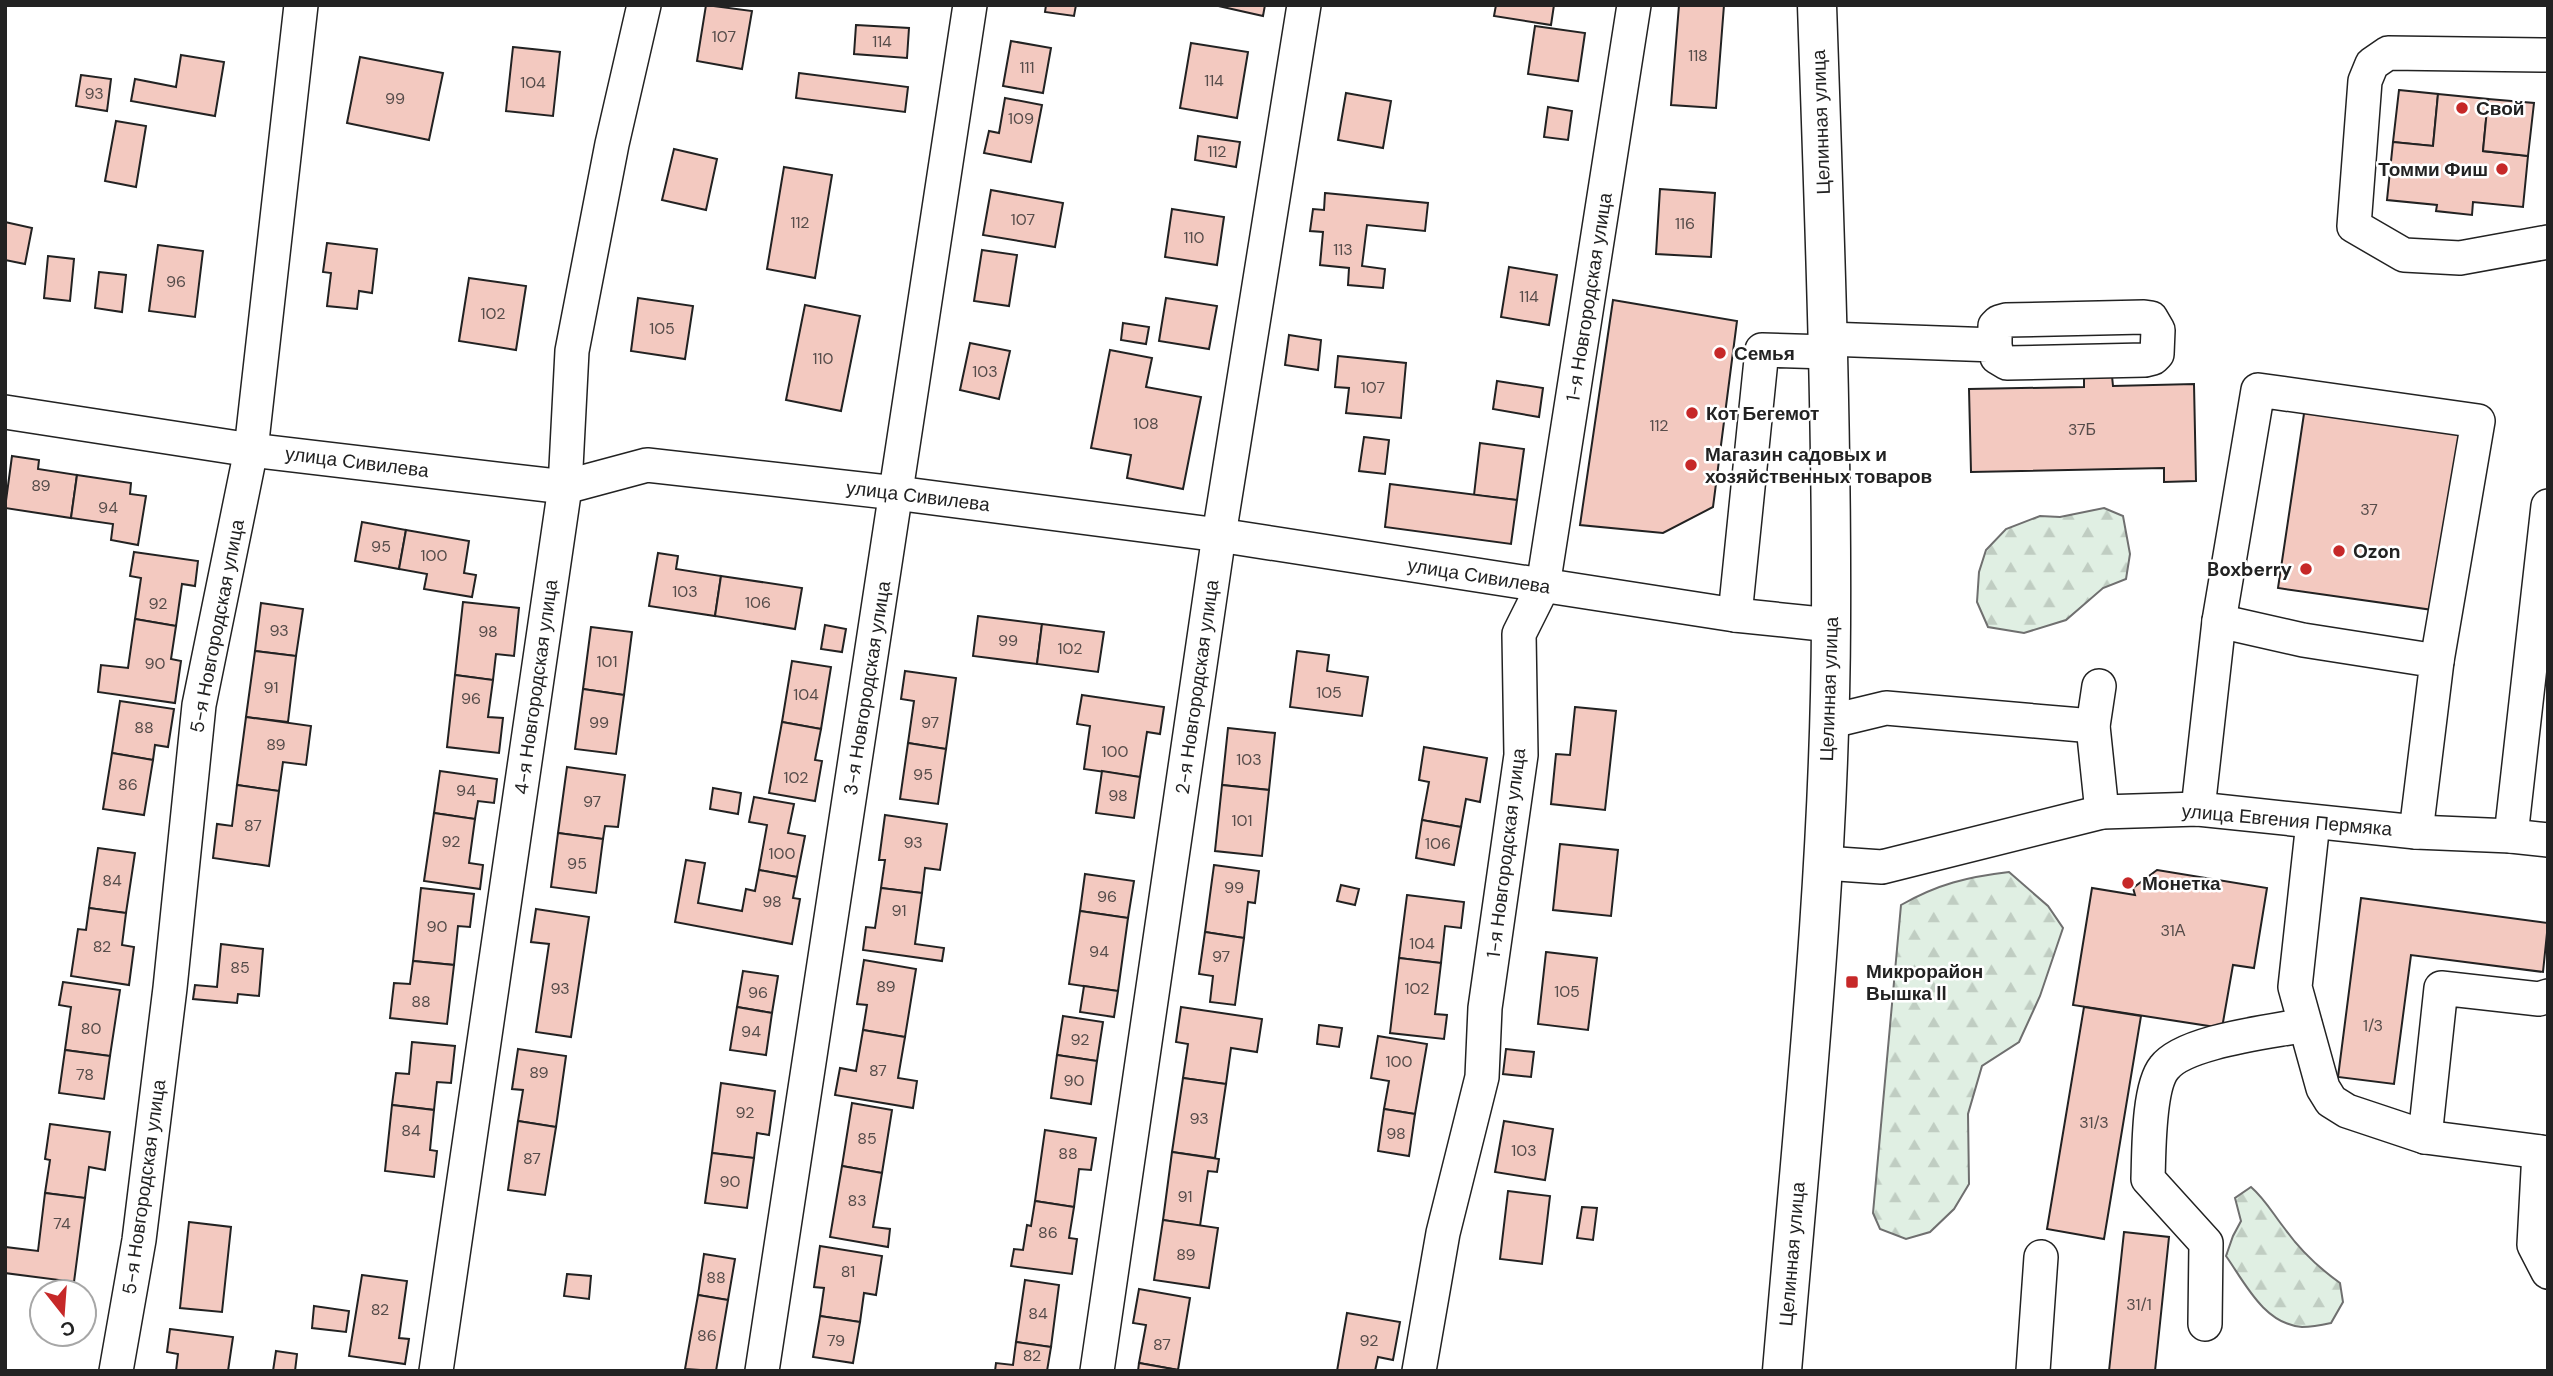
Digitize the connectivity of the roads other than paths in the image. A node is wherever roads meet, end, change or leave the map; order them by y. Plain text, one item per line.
1 (301, 5) edge
2 (644, 5) edge
3 (970, 5) edge
4 (1304, 5) edge
5 (1634, 5) edge
6 (1817, 5) edge
7 (2548, 55) edge
8 (2548, 243) edge
9 (1828, 345) junction
10 (1995, 345) dead end
11 (5, 412) edge
12 (251, 450) junction
13 (565, 487) junction
14 (896, 493) junction
15 (2548, 506) edge
16 (1219, 535) junction
17 (1544, 586) junction
18 (1735, 615) junction
19 (2219, 621) junction
20 (1831, 625) junction
21 (2437, 661) junction
22 (2099, 686) dead end
23 (1828, 722) junction
24 (2093, 726) junction
25 (2198, 809) junction
26 (2102, 812) junction
27 (2313, 822) junction
28 (2416, 832) junction
29 (2511, 836) junction
30 (2548, 840) edge
31 (1824, 863) junction
32 (2548, 996) edge
33 (2305, 1025) junction
34 (2425, 1137) junction
35 (2544, 1153) edge
36 (2041, 1257) dead end
37 (2548, 1272) edge
38 (2205, 1325) dead end
39 (116, 1371) edge
40 (436, 1371) edge
41 (762, 1371) edge
42 (1097, 1371) edge
43 (1419, 1371) edge
44 (1783, 1371) edge
45 (2034, 1371) edge

1 - 12 street, 5-я Новгородская улица
2 - 13 street, 4-я Новгородская улица
3 - 14 street, 3-я Новгородская улица
4 - 16 street, 2-я Новгородская улица
5 - 17 street, 1-я Новгородская улица
6 - 9 main road, Целинная улица
7 - 8 street
9 - 10 street
9 - 18 street
9 - 20 main road, Целинная улица
11 - 12 street, улица Сивилева
12 - 13 street, улица Сивилева
12 - 39 street, 5-я Новгородская улица
13 - 14 street, улица Сивилева
13 - 40 street, 4-я Новгородская улица
14 - 16 street, улица Сивилева
14 - 41 street, 3-я Новгородская улица
15 - 29 street
16 - 17 street, улица Сивилева
16 - 42 street, 2-я Новгородская улица
17 - 18 street, улица Сивилева
17 - 43 street, 1-я Новгородская улица
18 - 20 street, улица Сивилева
19 - 21 street
19 - 21 street
19 - 25 street
20 - 23 main road, Целинная улица
21 - 28 street
22 - 24 street
23 - 24 street
23 - 31 main road, Целинная улица
24 - 26 street
25 - 26 street, улица Евгения Пермяка
25 - 27 street, улица Евгения Пермяка
26 - 31 street, улица Евгения Пермяка
27 - 28 street, улица Евгения Пермяка
27 - 33 street
28 - 29 street, улица Евгения Пермяка
29 - 30 street, улица Евгения Пермяка
31 - 44 main road, Целинная улица
32 - 34 street
33 - 34 street
33 - 38 street
34 - 35 street
35 - 37 street
36 - 45 street

